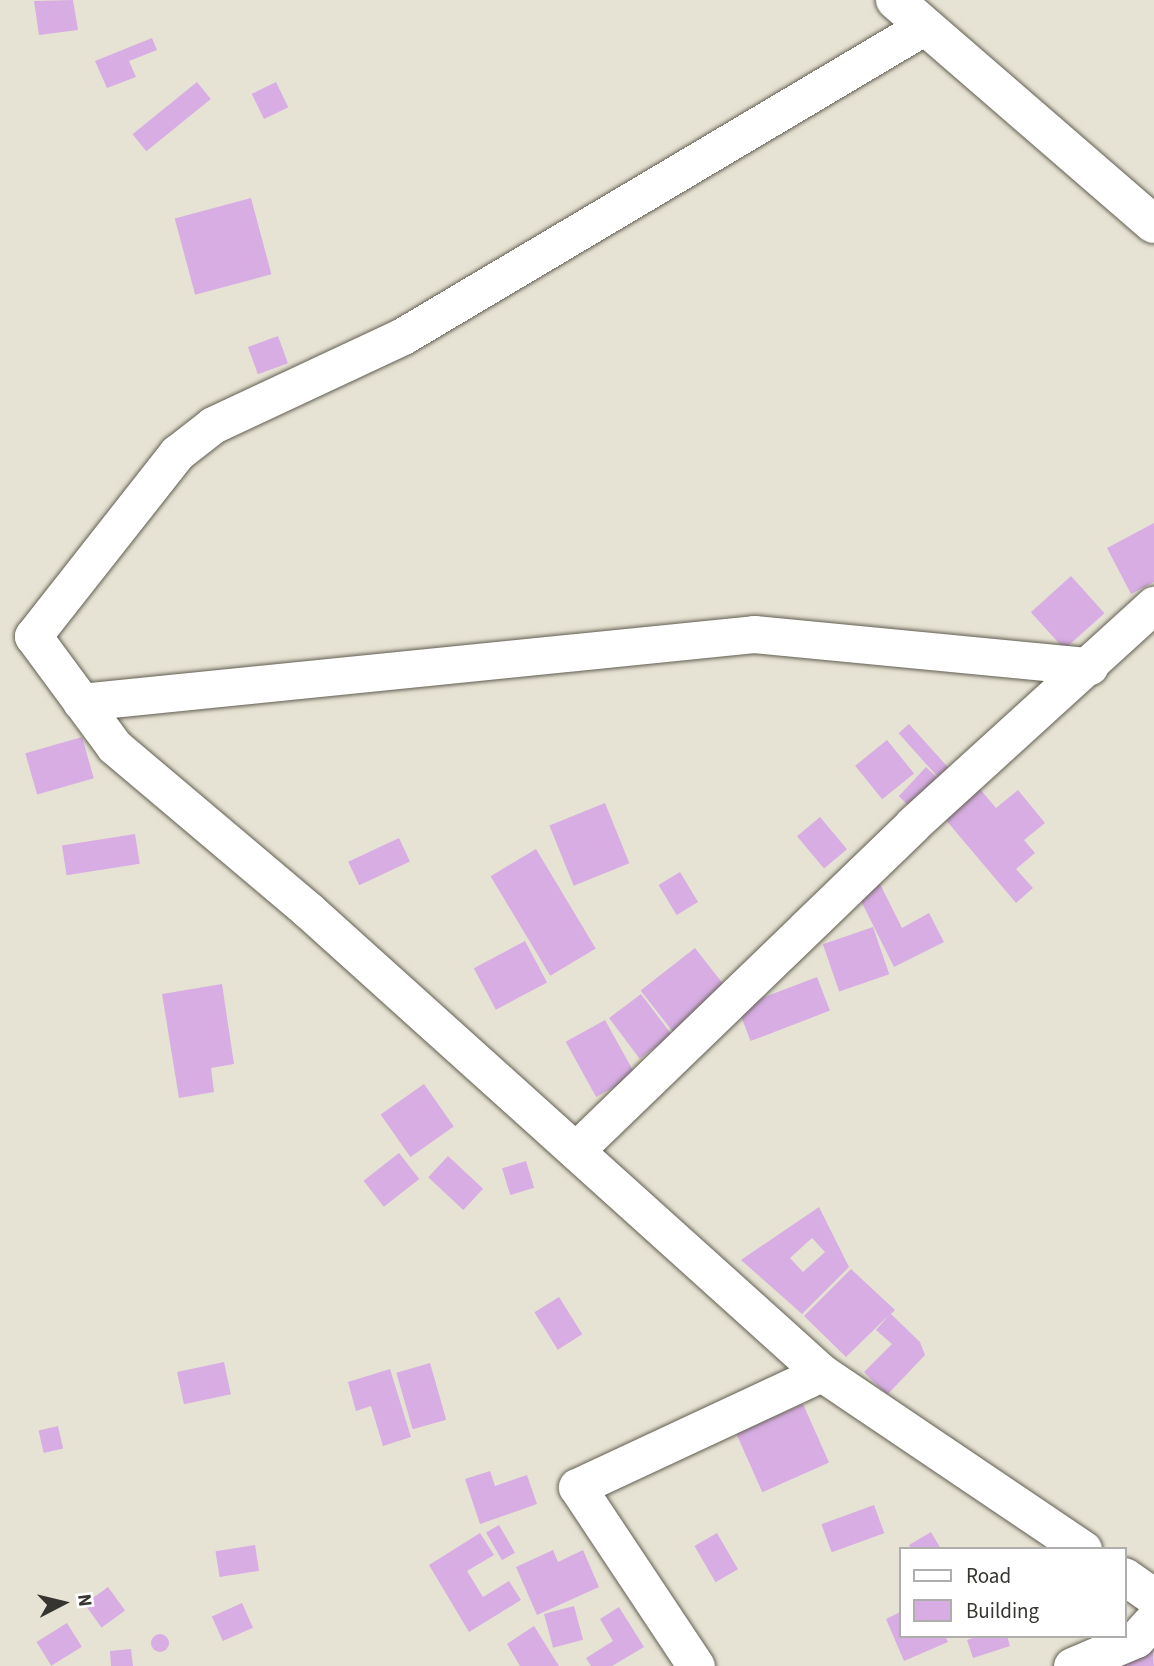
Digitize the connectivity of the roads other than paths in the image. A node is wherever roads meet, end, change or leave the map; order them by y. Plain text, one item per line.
1 (895, 0) edge
2 (925, 26) junction
3 (1154, 224) edge
4 (1154, 605) edge
5 (1089, 666) junction
6 (81, 702) junction
7 (577, 1149) junction
8 (822, 1373) junction
9 (1080, 1547) edge
10 (1126, 1577) edge
11 (1154, 1597) edge
12 (1154, 1619) edge
13 (696, 1666) edge
14 (1072, 1666) edge

1 - 2 main road
2 - 3 main road
2 - 6 street
4 - 5 street
5 - 6 street
5 - 7 street
6 - 7 street
7 - 8 street
8 - 9 street
8 - 13 street
10 - 11 street
12 - 14 street

